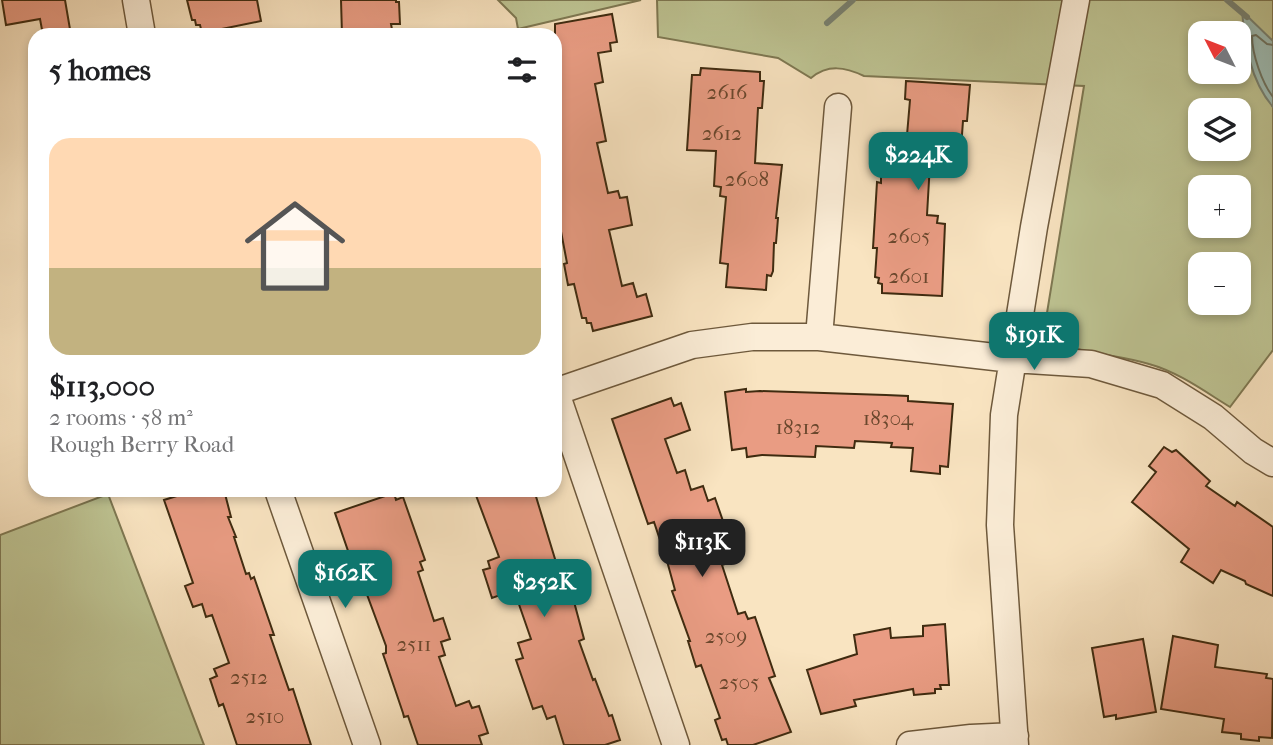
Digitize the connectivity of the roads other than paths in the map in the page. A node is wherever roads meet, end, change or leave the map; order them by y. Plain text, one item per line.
1 (136, 0) edge
2 (1076, 0) edge
3 (141, 28) edge
4 (838, 107) dead end
5 (819, 337) junction
6 (1012, 359) junction
7 (562, 389) edge
8 (562, 411) edge
9 (1273, 463) edge
10 (280, 497) edge
11 (1015, 741) edge
12 (367, 745) edge
13 (676, 745) edge
14 (910, 745) edge

1 - 3 street
2 - 6 street
4 - 5 street
5 - 6 street
5 - 7 street
6 - 9 street
6 - 11 street
8 - 13 street
10 - 12 street
11 - 14 street

